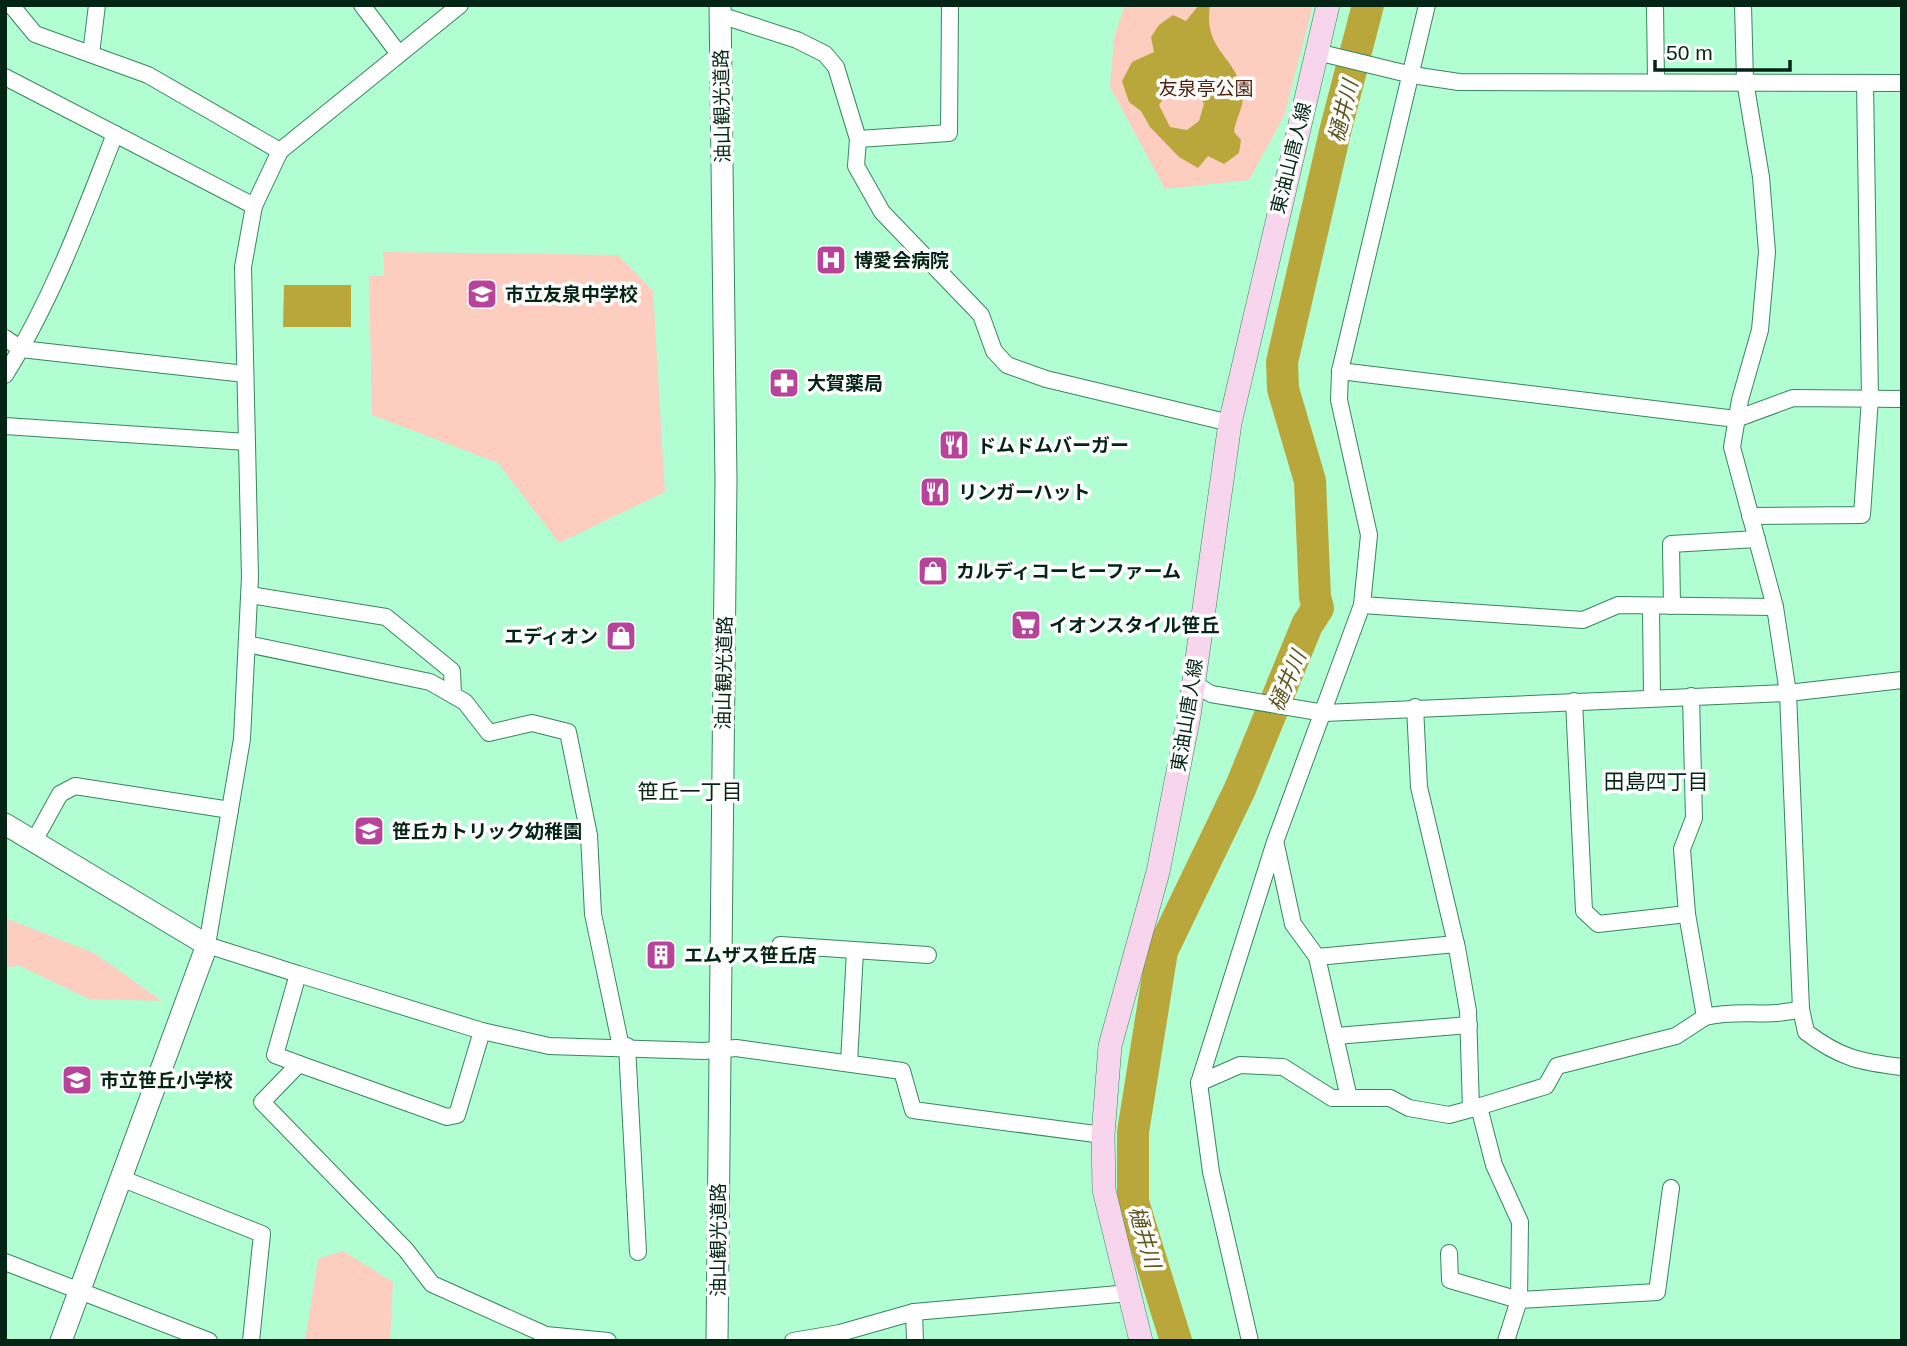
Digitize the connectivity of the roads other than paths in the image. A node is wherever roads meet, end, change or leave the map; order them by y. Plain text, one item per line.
1 (11, 5) edge
2 (97, 5) edge
3 (362, 5) edge
4 (460, 5) edge
5 (950, 5) edge
6 (1328, 5) edge
7 (1427, 5) edge
8 (1654, 5) edge
9 (1743, 5) edge
10 (720, 10) edge
11 (1322, 53) junction
12 (91, 54) junction
13 (399, 54) junction
14 (1407, 74) junction
15 (5, 78) edge
16 (1656, 81) junction
17 (1745, 82) junction
18 (1865, 83) junction
19 (1902, 83) edge
20 (115, 134) junction
21 (858, 139) junction
22 (280, 151) junction
23 (254, 206) junction
24 (5, 338) edge
25 (21, 349) junction
26 (1340, 371) junction
27 (245, 374) junction
28 (5, 375) edge
29 (1870, 398) junction
30 (1902, 399) edge
31 (1736, 419) junction
32 (1230, 423) junction
33 (5, 426) edge
34 (247, 442) junction
35 (1751, 516) junction
36 (1757, 539) junction
37 (250, 595) junction
38 (1362, 605) junction
39 (1651, 606) junction
40 (1672, 606) junction
41 (1775, 607) junction
42 (247, 644) junction
43 (1902, 680) edge
44 (1202, 688) junction
45 (1788, 692) junction
46 (453, 695) junction
47 (1691, 696) junction
48 (1652, 698) junction
49 (1574, 701) junction
50 (1415, 707) junction
51 (1324, 713) junction
52 (230, 810) junction
53 (5, 824) edge
54 (34, 841) junction
55 (1275, 842) junction
56 (1687, 915) junction
57 (1457, 944) junction
58 (206, 945) junction
59 (780, 945) dead end
60 (855, 951) junction
61 (928, 955) dead end
62 (1317, 957) junction
63 (298, 974) junction
64 (1801, 1009) junction
65 (1705, 1017) junction
66 (1469, 1026) junction
67 (482, 1031) junction
68 (1336, 1035) junction
69 (624, 1047) junction
70 (719, 1050) junction
71 (849, 1063) junction
72 (299, 1064) junction
73 (1902, 1067) edge
74 (1199, 1083) junction
75 (1349, 1098) junction
76 (1475, 1108) junction
77 (1103, 1135) junction
78 (123, 1179) junction
79 (1671, 1188) dead end
80 (639, 1252) dead end
81 (1449, 1253) dead end
82 (5, 1262) edge
83 (80, 1291) junction
84 (1130, 1293) junction
85 (1519, 1300) junction
86 (914, 1312) junction
87 (61, 1341) edge
88 (209, 1341) edge
89 (251, 1341) edge
90 (608, 1341) edge
91 (717, 1341) edge
92 (793, 1341) edge
93 (915, 1341) edge
94 (1141, 1341) edge
95 (1250, 1341) edge
96 (1506, 1341) edge

1 - 12 street
2 - 12 street
3 - 13 street
4 - 13 street
5 - 21 street
6 - 11 main road, 東油山唐人線
7 - 14 street
8 - 16 street
9 - 17 street
10 - 21 street
10 - 70 street, 油山観光道路
11 - 14 street
11 - 32 main road, 東油山唐人線
12 - 22 street
13 - 22 street
14 - 16 street
14 - 26 street
15 - 20 street
16 - 17 street
17 - 18 street
17 - 31 street
18 - 19 street
18 - 29 street
20 - 23 street
20 - 25 street
21 - 32 street
22 - 23 street
23 - 27 street
24 - 25 street
25 - 27 street
25 - 28 street
26 - 31 street
26 - 38 street
27 - 34 street
29 - 30 street
29 - 31 street
29 - 35 street
31 - 35 street
32 - 44 main road, 東油山唐人線
33 - 34 street
34 - 37 street
35 - 36 street
36 - 40 street
36 - 41 street
37 - 42 street
37 - 46 street
38 - 39 street
38 - 51 street
39 - 40 street
39 - 48 street
40 - 41 street
41 - 45 street
42 - 46 street
42 - 52 street
43 - 45 street
44 - 51 street
44 - 77 main road, 東油山唐人線
45 - 47 street
45 - 64 street
46 - 69 street
47 - 48 street
47 - 56 street
48 - 49 street
49 - 50 street
49 - 56 street
50 - 51 street
50 - 57 street
51 - 55 street
52 - 54 street
52 - 58 street
53 - 54 street
54 - 58 street
55 - 62 street
55 - 74 street
56 - 65 street
57 - 62 street
57 - 66 street
58 - 63 street
58 - 78 street
59 - 60 street
60 - 61 street
60 - 71 street
62 - 68 street
63 - 67 street
63 - 72 street
64 - 65 street
64 - 73 street
65 - 76 street
66 - 68 street
66 - 76 street
67 - 69 street
67 - 72 street
68 - 75 street
69 - 70 street
69 - 80 street
70 - 71 street
70 - 91 street, 油山観光道路
71 - 77 street
72 - 90 street
74 - 75 street
74 - 95 street
75 - 76 street
76 - 85 street
77 - 84 main road, 東油山唐人線
78 - 83 street
78 - 89 street
79 - 85 street
81 - 85 street
82 - 83 street
83 - 87 street
83 - 88 street
84 - 86 street
84 - 94 main road, 東油山唐人線
85 - 96 street
86 - 92 street
86 - 93 street

